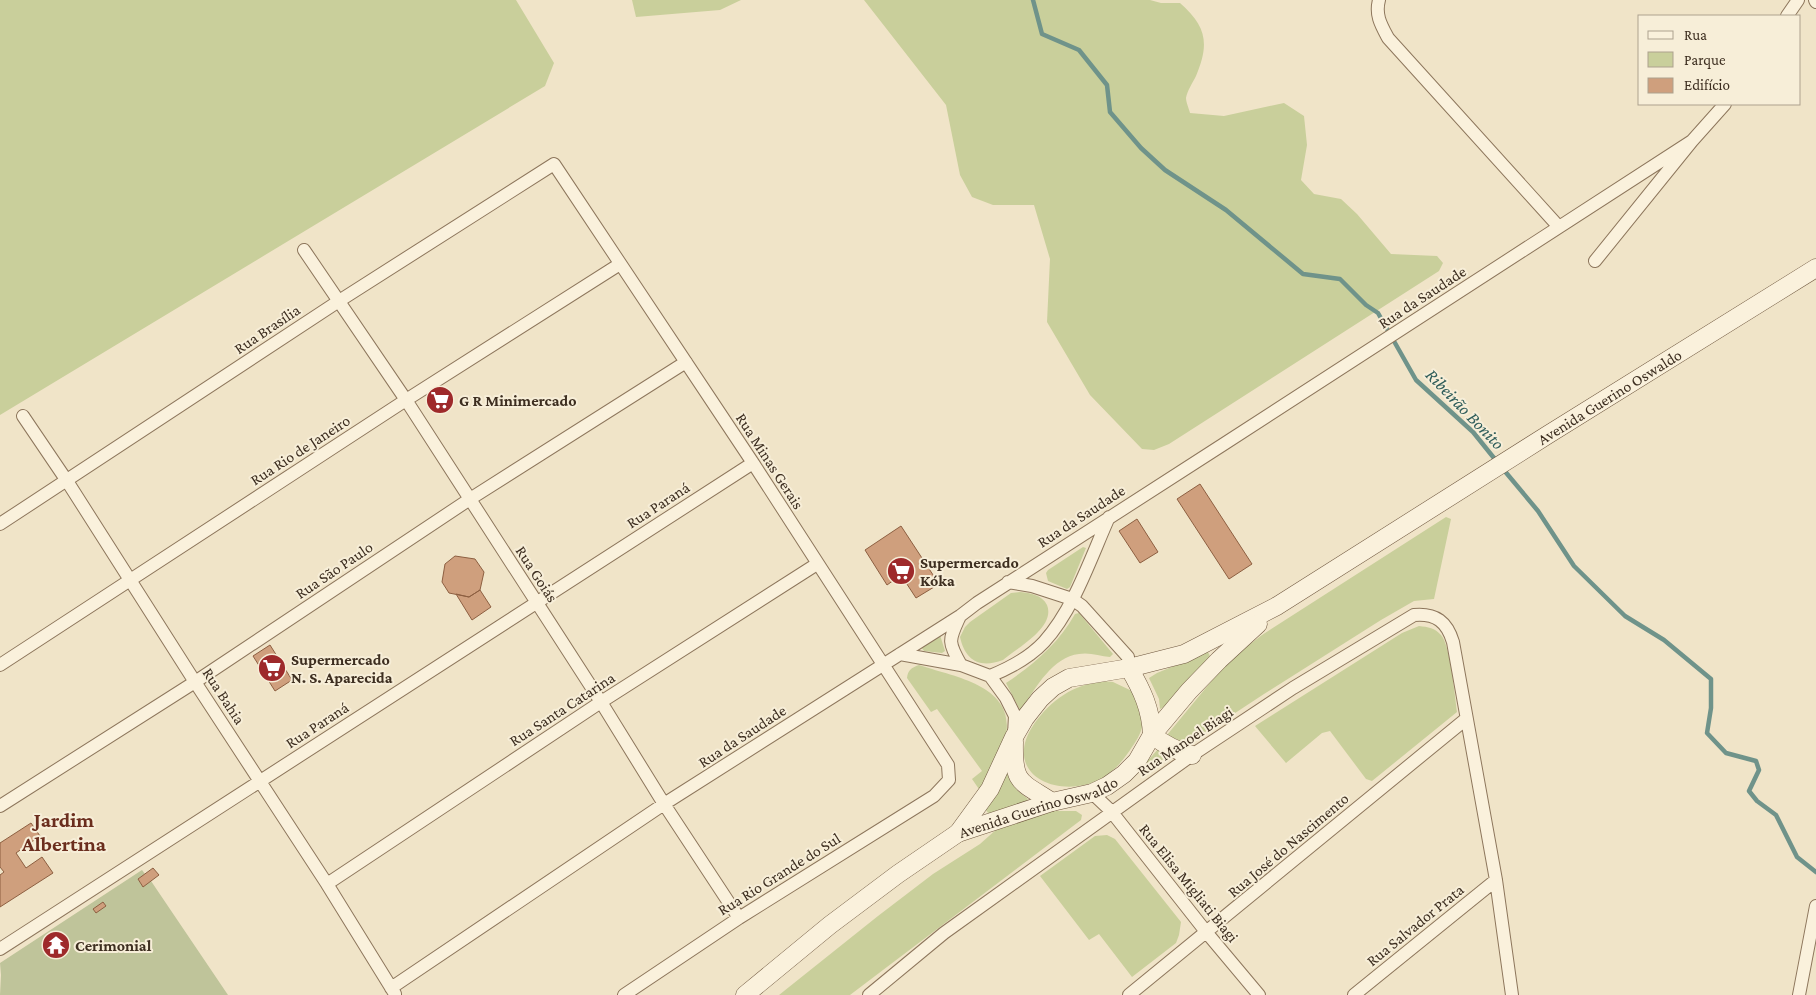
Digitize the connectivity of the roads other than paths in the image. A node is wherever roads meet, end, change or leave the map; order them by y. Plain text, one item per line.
1 (1379, 0) edge
2 (1798, 0) edge
3 (1787, 15) edge
4 (1725, 105) edge
5 (1692, 141) junction
6 (554, 164) joint
7 (1559, 227) junction
8 (304, 250) dead end
9 (1595, 261) dead end
10 (620, 264) junction
11 (1816, 268) edge
12 (339, 301) junction
13 (686, 362) junction
14 (406, 400) junction
15 (23, 416) dead end
16 (753, 463) junction
17 (67, 481) junction
18 (470, 499) junction
19 (1109, 516) junction
20 (0, 524) edge
21 (818, 564) junction
22 (130, 580) junction
23 (1008, 582) junction
24 (1072, 600) junction
25 (536, 603) junction
26 (1277, 606) junction
27 (960, 616) junction
28 (900, 654) junction
29 (884, 664) junction
30 (0, 665) edge
31 (961, 665) junction
32 (1129, 668) junction
33 (990, 676) junction
34 (195, 682) junction
35 (601, 702) junction
36 (1466, 719) junction
37 (1152, 735) junction
38 (1014, 737) junction
39 (1192, 755) junction
40 (949, 780) joint
41 (260, 782) junction
42 (1092, 793) junction
43 (1052, 802) junction
44 (664, 804) junction
45 (0, 806) edge
46 (1111, 811) junction
47 (958, 833) junction
48 (1496, 880) junction
49 (327, 884) junction
50 (1816, 906) edge
51 (739, 918) junction
52 (1207, 933) junction
53 (0, 949) edge
54 (394, 992) edge
55 (624, 995) edge
56 (745, 995) edge
57 (869, 995) edge
58 (1129, 995) edge
59 (1259, 995) edge
60 (1354, 995) edge
61 (1512, 995) edge
62 (1799, 995) edge

1 - 7 street
2 - 3 street
4 - 5 street
5 - 7 street, Rua da Saudade
5 - 9 street
6 - 10 street, Rua Minas Gerais
6 - 12 street, Rua Brasília
7 - 19 street, Rua da Saudade
8 - 12 street, Rua Goiás
10 - 13 street, Rua Minas Gerais
10 - 14 street, Rua Rio de Janeiro
11 - 26 main road, Avenida Guerino Oswaldo
12 - 14 street, Rua Goiás
12 - 17 street, Rua Brasília
13 - 16 street, Rua Minas Gerais
13 - 18 street, Rua São Paulo
14 - 18 street, Rua Goiás
14 - 22 street, Rua Rio de Janeiro
15 - 17 street, Rua Bahia
16 - 21 street, Rua Minas Gerais
16 - 25 street, Rua Paraná
17 - 20 street, Rua Brasília
17 - 22 street, Rua Bahia
18 - 25 street, Rua Goiás
18 - 34 street, Rua São Paulo
19 - 23 street, Rua da Saudade
19 - 24 street
21 - 29 street, Rua Minas Gerais
21 - 35 street, Rua Santa Catarina
22 - 30 street, Rua Rio de Janeiro
22 - 34 street, Rua Bahia
23 - 24 street
23 - 27 street, Rua da Saudade
24 - 32 street
24 - 33 street
25 - 35 street, Rua Goiás
25 - 41 street, Rua Paraná
26 - 32 main road, Avenida Guerino Oswaldo
26 - 37 main road, Avenida Guerino Oswaldo
27 - 28 street, Rua da Saudade
27 - 31 street
28 - 29 street, Rua da Saudade
28 - 31 street
29 - 40 street, Rua Minas Gerais
29 - 44 street, Rua da Saudade
31 - 33 street
32 - 37 main road
32 - 38 main road, Avenida Guerino Oswaldo
33 - 38 street
34 - 41 street, Rua Bahia
34 - 45 street, Rua São Paulo
35 - 44 street, Rua Goiás
35 - 49 street, Rua Santa Catarina
36 - 39 street, Rua Manoel Biagi
36 - 48 street
36 - 52 street, Rua José do Nascimento
37 - 39 main road
37 - 42 main road, Avenida Guerino Oswaldo
38 - 43 main road
38 - 47 main road, Avenida Guerino Oswaldo
39 - 46 street, Rua Manoel Biagi
40 - 51 street, Rua Rio Grande do Sul
41 - 49 street, Rua Bahia
41 - 53 street, Rua Paraná
42 - 43 main road, Avenida Guerino Oswaldo
42 - 46 street, Rua Elisa Migliati Biagi
43 - 47 main road, Avenida Guerino Oswaldo
44 - 51 street, Rua Goiás
44 - 54 street, Rua da Saudade
46 - 52 street, Rua Elisa Migliati Biagi
46 - 57 street, Rua Manoel Biagi
47 - 56 main road
48 - 60 street, Rua Salvador Prata
48 - 61 street
49 - 54 street, Rua Bahia
50 - 62 street
51 - 55 street, Rua Rio Grande do Sul
52 - 58 street, Rua José do Nascimento
52 - 59 street, Rua Elisa Migliati Biagi

